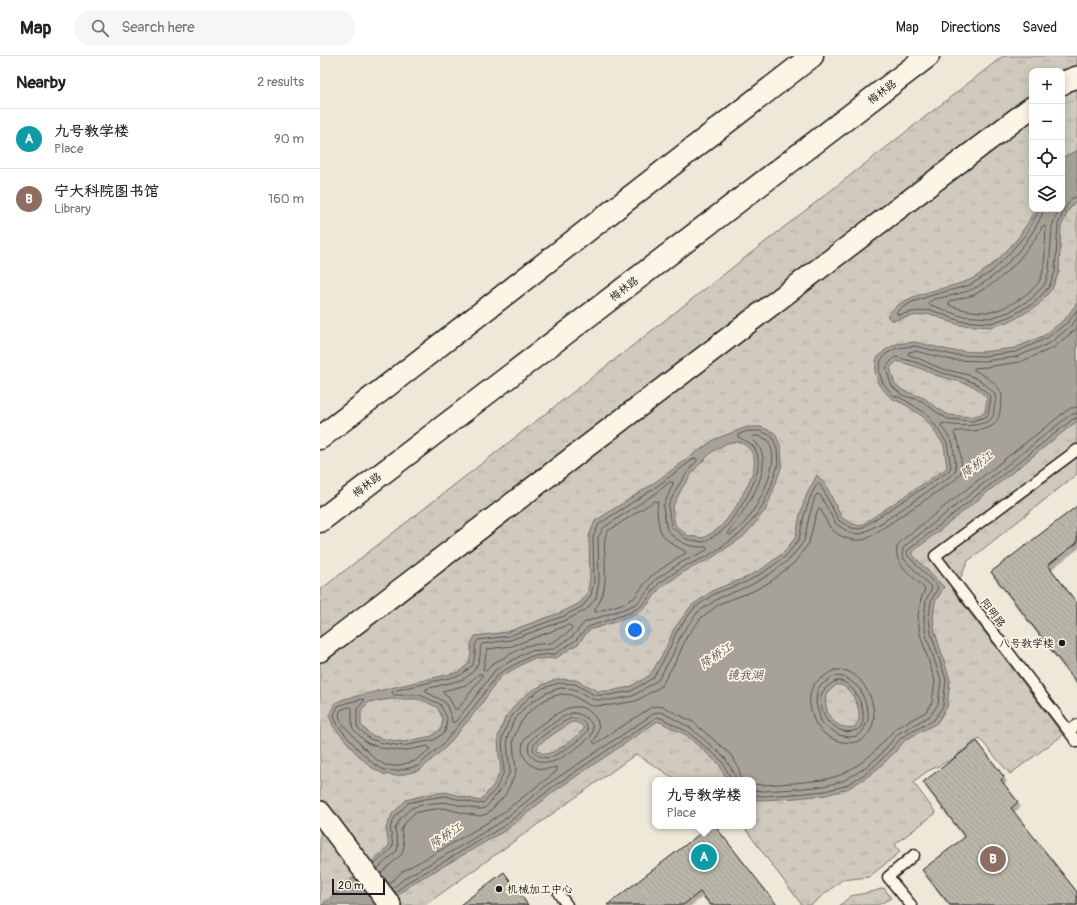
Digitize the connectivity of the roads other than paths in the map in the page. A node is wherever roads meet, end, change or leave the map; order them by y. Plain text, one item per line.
1 (812, 56) edge
2 (928, 56) edge
3 (1077, 77) edge
4 (1065, 82) edge
5 (1029, 109) edge
6 (320, 438) edge
7 (1077, 450) edge
8 (320, 521) edge
9 (320, 651) edge
10 (1077, 725) edge
11 (1069, 731) junction
12 (1077, 742) edge
13 (320, 812) edge
14 (914, 855) dead end
15 (559, 894) dead end
16 (390, 905) edge
17 (567, 905) edge
18 (911, 905) edge

1 - 6 main road
2 - 8 main road, 梅林路
3 - 4 street
5 - 9 street
7 - 11 lane, 阳明路
10 - 11 lane
11 - 12 lane, 阳明路
13 - 16 street
14 - 18 lane
15 - 17 lane

